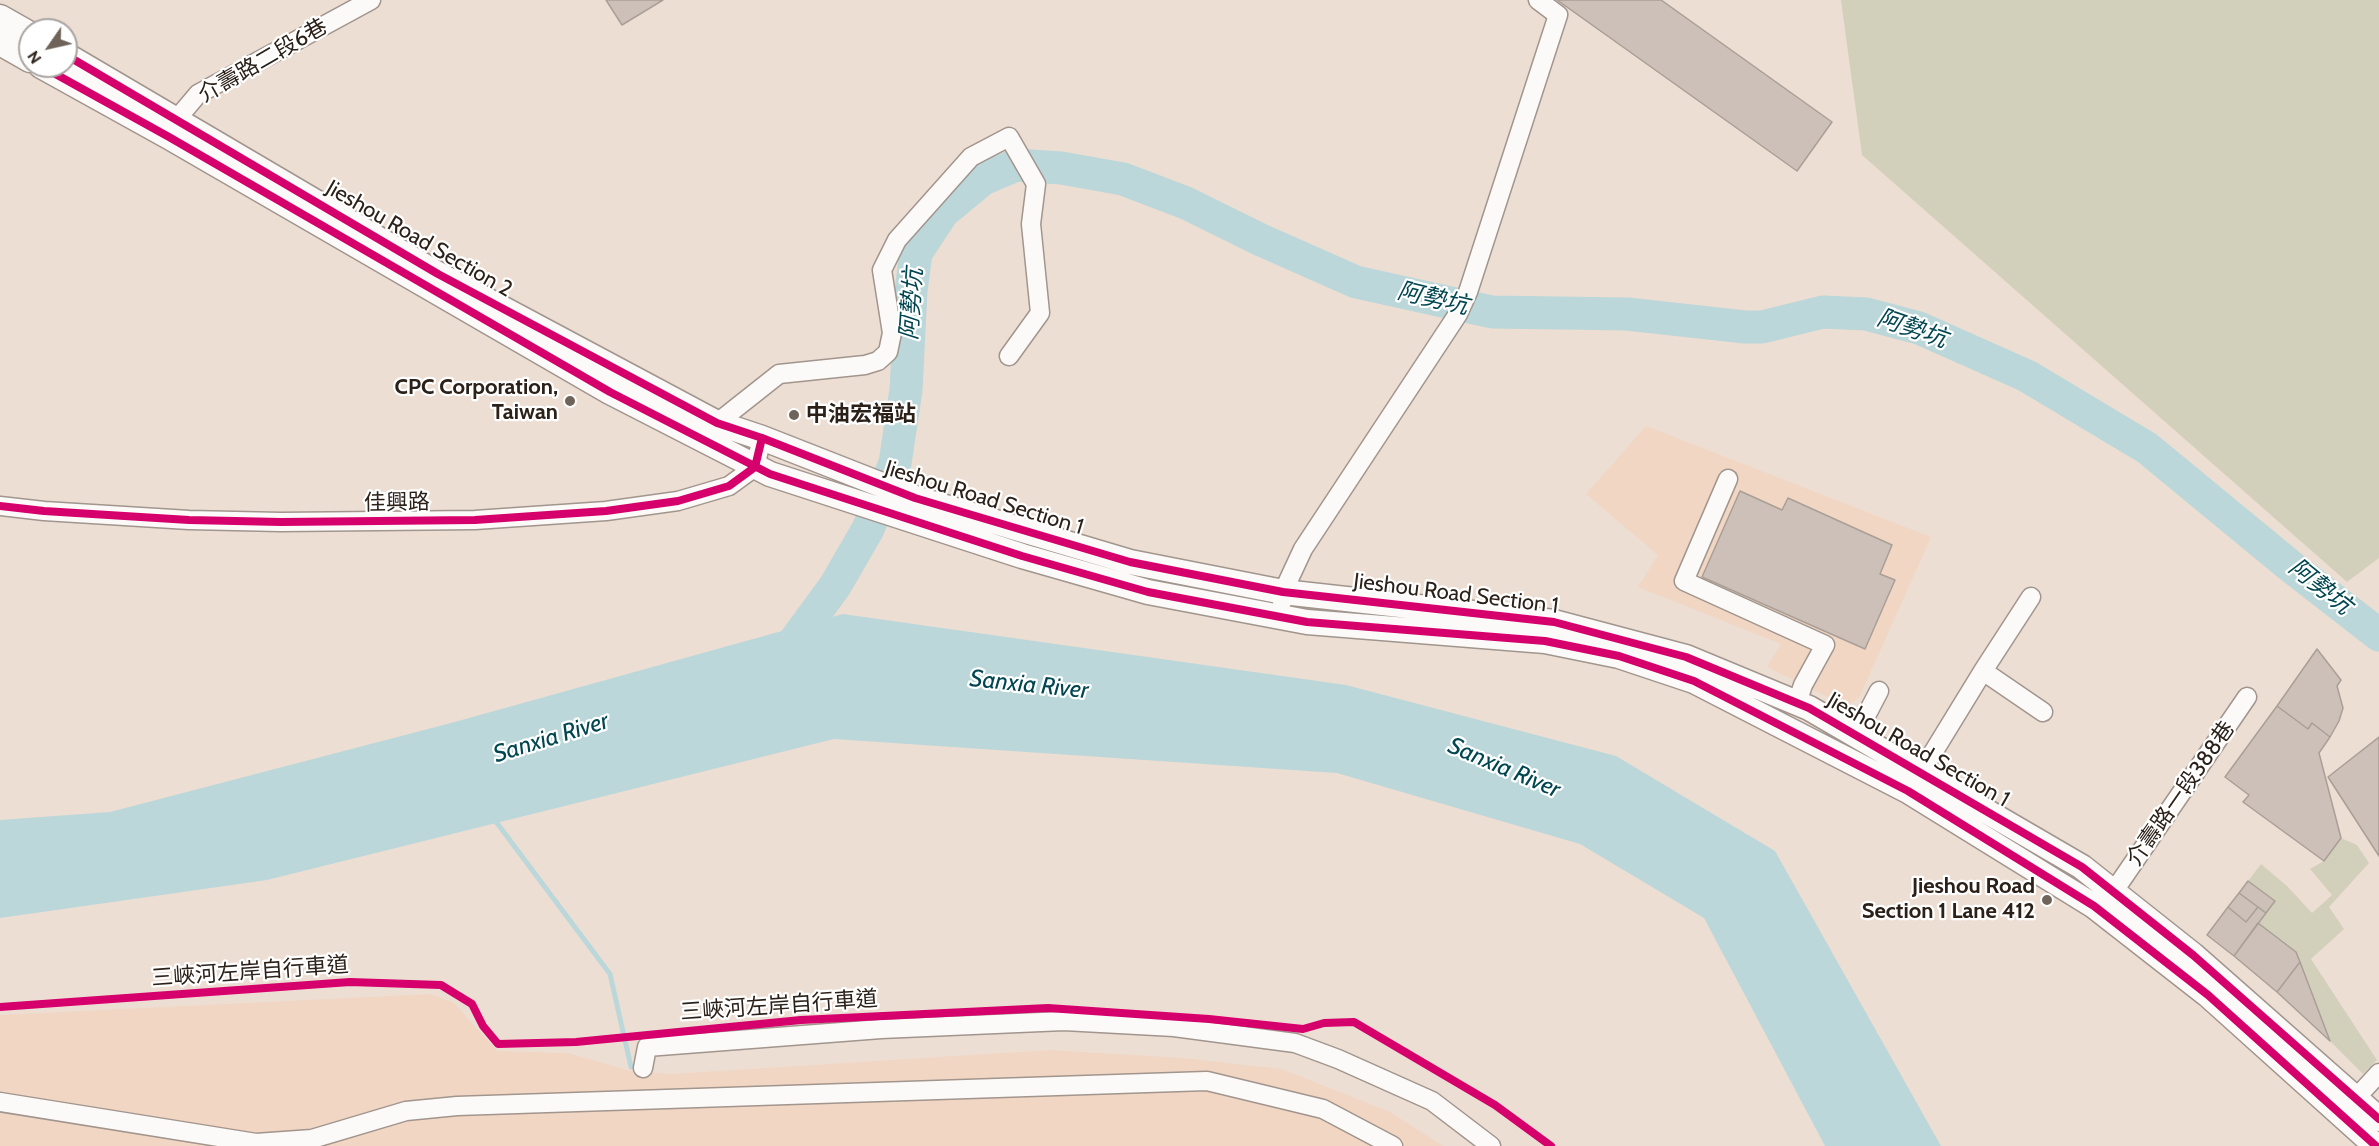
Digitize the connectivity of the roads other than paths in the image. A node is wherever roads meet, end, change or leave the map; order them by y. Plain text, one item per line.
1 (371, 0) edge
2 (1538, 0) edge
3 (0, 17) edge
4 (18, 27) edge
5 (0, 43) edge
6 (18, 53) edge
7 (78, 63) edge
8 (66, 78) edge
9 (172, 128) junction
10 (1009, 356) dead end
11 (717, 423) junction
12 (762, 438) junction
13 (754, 467) junction
14 (1728, 479) dead end
15 (0, 506) edge
16 (910, 508) junction
17 (1283, 592) junction
18 (2031, 597) dead end
19 (1280, 617) junction
20 (1983, 671) junction
21 (1880, 690) dead end
22 (2247, 697) dead end
23 (1797, 703) junction
24 (2043, 712) dead end
25 (1856, 735) junction
26 (1915, 782) junction
27 (2114, 891) junction
28 (643, 1068) dead end
29 (2379, 1072) edge
30 (2356, 1098) junction
31 (0, 1102) edge
32 (2379, 1119) edge
33 (1393, 1146) edge
34 (1491, 1146) edge
35 (2376, 1146) edge

1 - 9 street, 介壽路二段6巷
2 - 17 street
3 - 4 main road
5 - 6 main road
7 - 9 main road, Jieshou Road Section 2
8 - 9 main road, Jieshou Road Section 2
9 - 11 main road, Jieshou Road Section 2
9 - 13 main road, Jieshou Road Section 2
10 - 11 street
11 - 12 main road, Jieshou Road Section 2
12 - 13 street
12 - 16 main road, Jieshou Road Section 1
13 - 15 street, 佳興路
13 - 16 main road, Jieshou Road Section 1
14 - 23 street
16 - 17 main road, Jieshou Road Section 1
16 - 19 main road, Jieshou Road Section 1
17 - 19 street
17 - 23 main road, Jieshou Road Section 1
18 - 20 street
19 - 26 main road, Jieshou Road Section 1
20 - 24 street
20 - 26 street
21 - 25 street
22 - 27 street, 介壽路一段388巷
23 - 25 main road, Jieshou Road Section 1
25 - 26 main road, Jieshou Road Section 1
26 - 27 main road, Jieshou Road Section 1
26 - 35 main road, Jieshou Road Section 1
27 - 30 main road, Jieshou Road Section 1
28 - 34 street
29 - 30 street
30 - 32 main road, Jieshou Road Section 1
31 - 33 street

